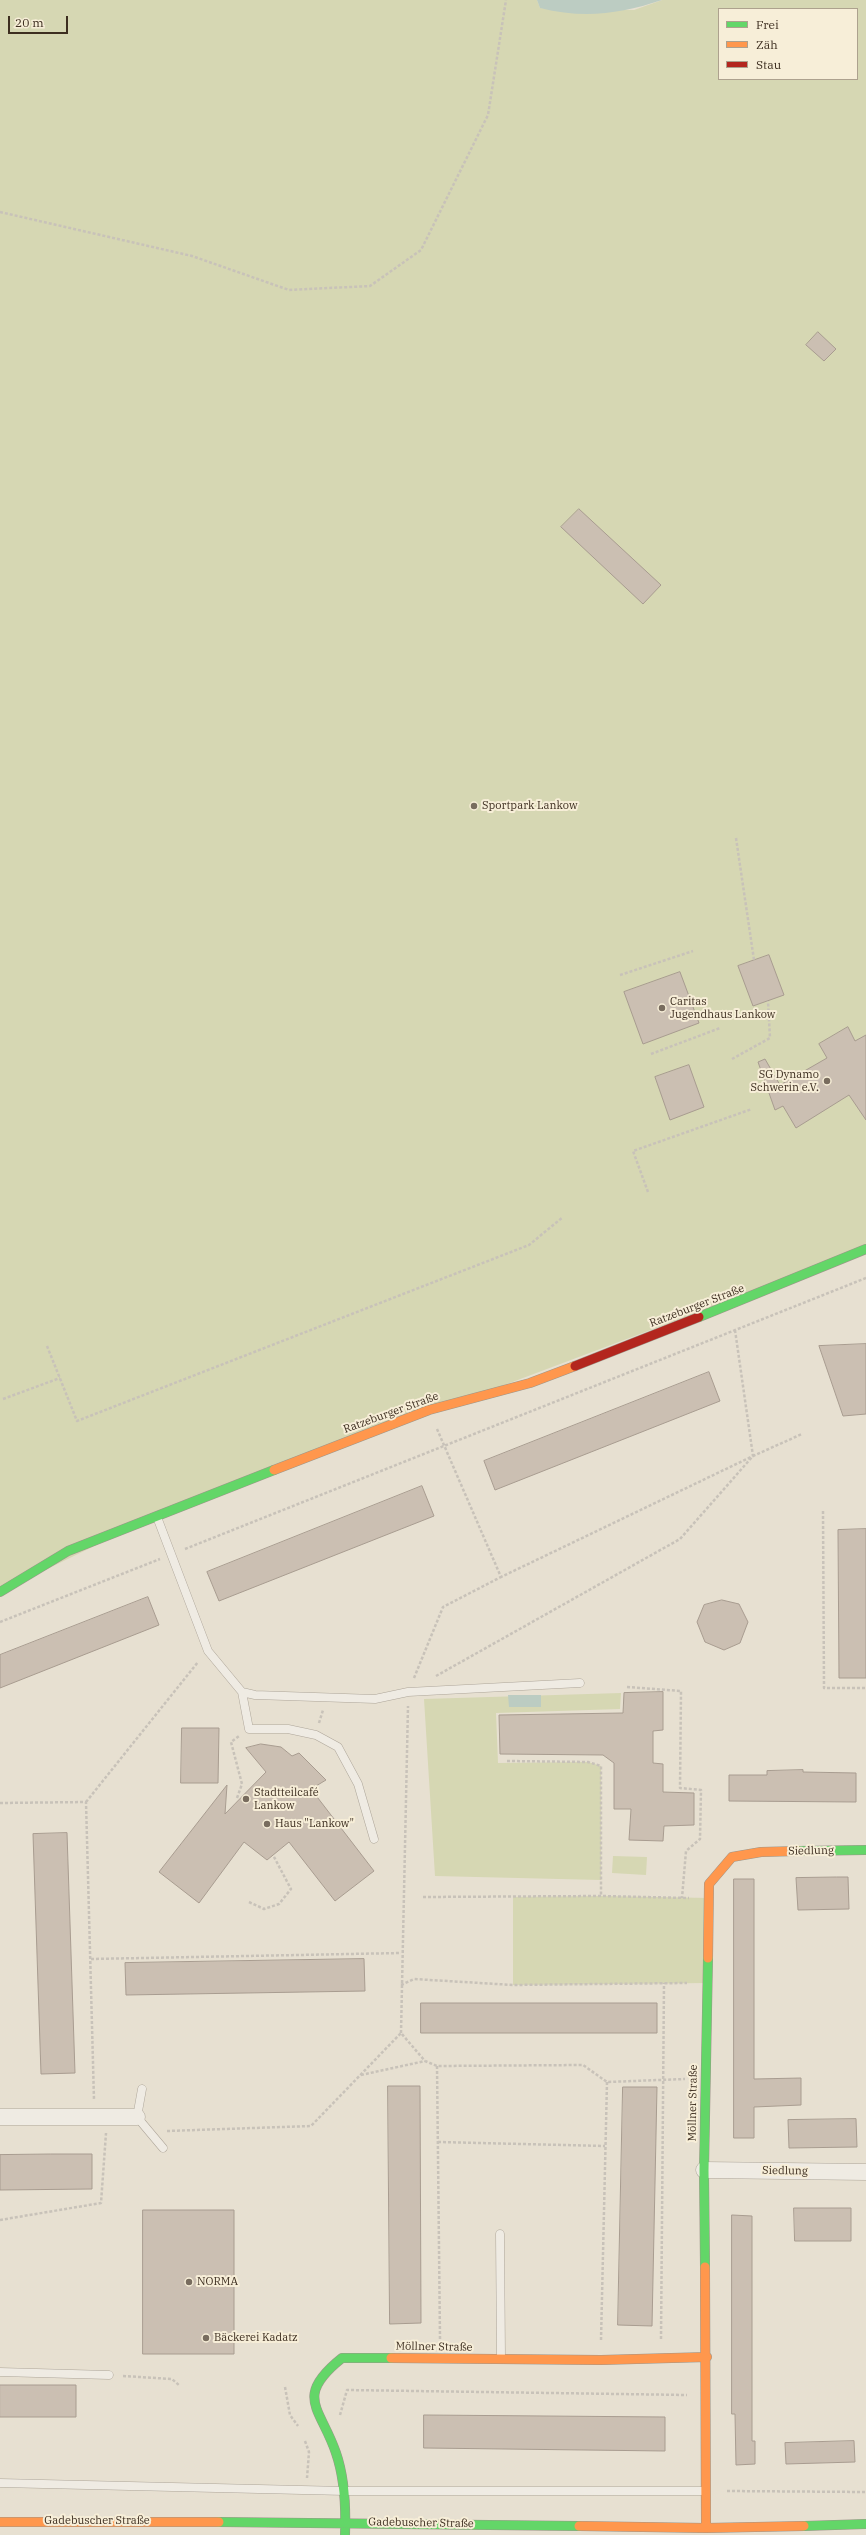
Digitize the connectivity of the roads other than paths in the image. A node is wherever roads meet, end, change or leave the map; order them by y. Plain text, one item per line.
1 (866, 1249) edge
2 (156, 1516) junction
3 (0, 1592) edge
4 (580, 1682) dead end
5 (242, 1692) junction
6 (374, 1839) dead end
7 (866, 1850) edge
8 (732, 1857) joint
9 (142, 2089) dead end
10 (0, 2117) edge
11 (137, 2117) junction
12 (163, 2148) dead end
13 (704, 2170) junction
14 (866, 2172) edge
15 (500, 2234) dead end
16 (707, 2357) junction
17 (501, 2360) junction
18 (0, 2372) edge
19 (109, 2375) road end
20 (0, 2482) edge
21 (345, 2491) junction
22 (706, 2491) junction
23 (0, 2522) edge
24 (346, 2522) junction
25 (866, 2524) edge
26 (706, 2528) junction
27 (838, 2530) edge
28 (345, 2535) edge

1 - 2 street, Ratzeburger Straße
2 - 3 street, Ratzeburger Straße
2 - 5 lane
4 - 5 lane
5 - 6 lane
7 - 8 street, Siedlung
8 - 13 street, Möllner Straße
9 - 11 lane
10 - 11 street
11 - 12 lane
13 - 14 street, Siedlung
13 - 16 street, Möllner Straße
15 - 17 lane
16 - 17 street, Möllner Straße
16 - 22 street, Möllner Straße
17 - 21 street, Möllner Straße
18 - 19 lane
20 - 21 lane
21 - 22 lane
21 - 24 street, Möllner Straße
22 - 26 street, Möllner Straße
23 - 24 street, Gadebuscher Straße
24 - 26 street, Gadebuscher Straße
24 - 28 street, Möllner Straße
25 - 27 street, Gadebuscher Straße
26 - 27 street, Gadebuscher Straße

